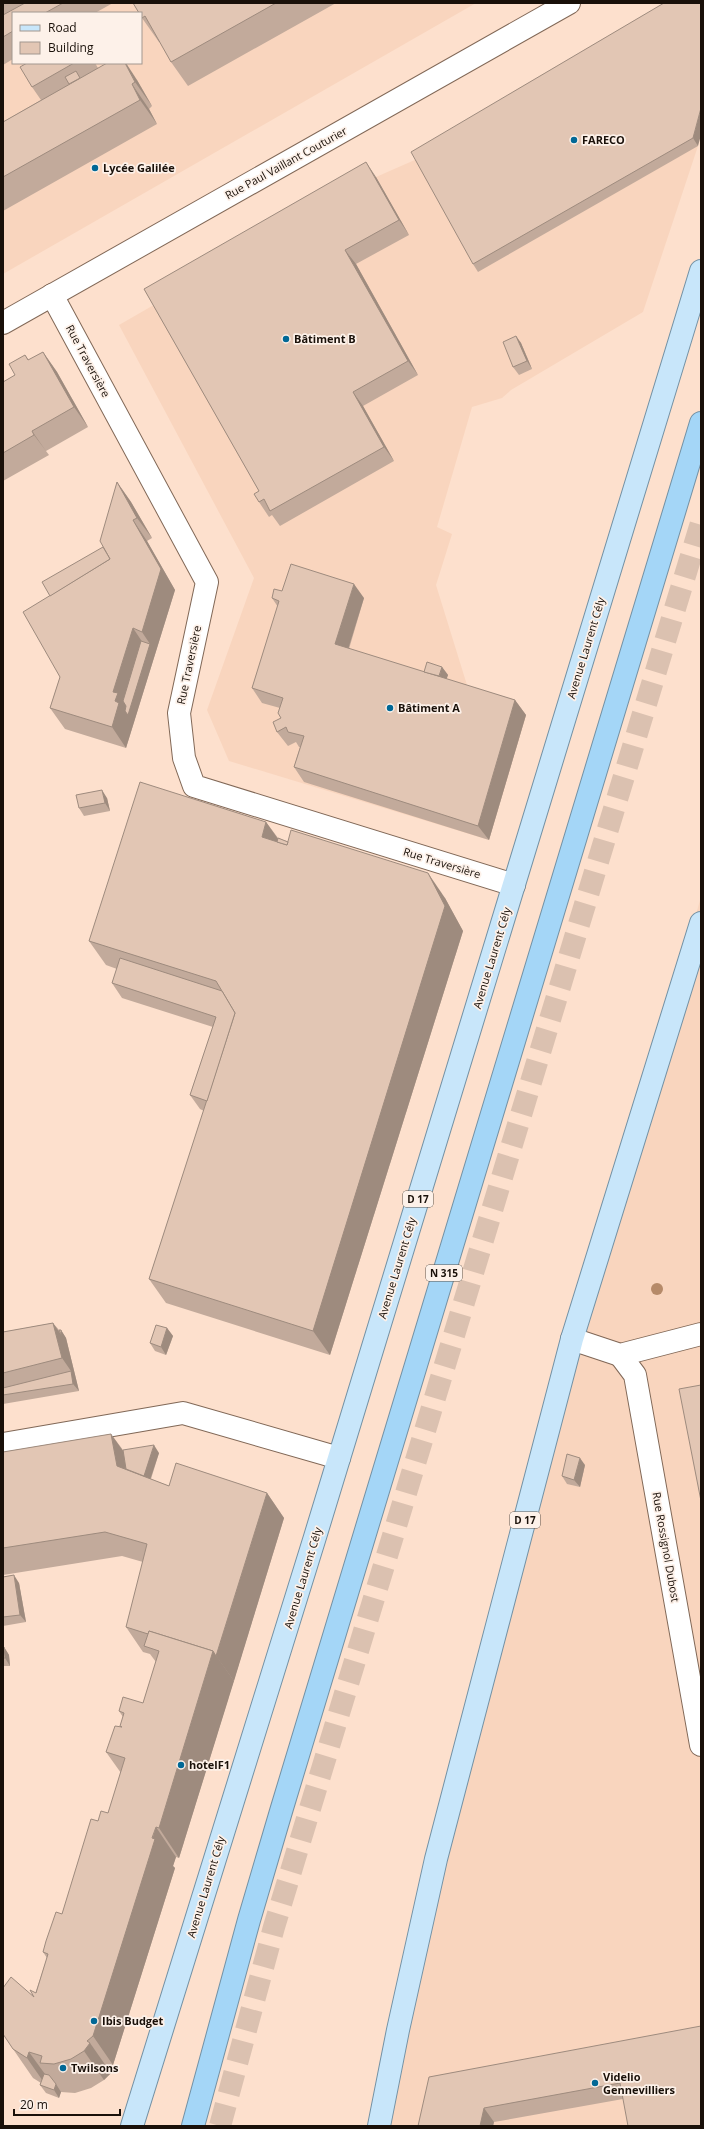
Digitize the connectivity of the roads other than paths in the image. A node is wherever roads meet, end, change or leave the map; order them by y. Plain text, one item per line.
1 (569, 3) edge
2 (701, 271) edge
3 (52, 295) junction
4 (3, 323) edge
5 (701, 423) edge
6 (514, 885) junction
7 (701, 923) edge
8 (701, 1334) edge
9 (572, 1339) junction
10 (620, 1355) junction
11 (3, 1444) edge
12 (339, 1458) junction
13 (701, 1745) edge
14 (132, 2126) edge
15 (194, 2126) edge
16 (379, 2126) edge

1 - 3 street, Rue Paul Vaillant Couturier
2 - 6 main road, Avenue Laurent Cély / D 17
3 - 4 street, Rue Paul Vaillant Couturier
3 - 6 street, Rue Traversière
5 - 15 highway, N 315
6 - 12 main road, Avenue Laurent Cély / D 17
7 - 9 main road, D 17
8 - 10 street
9 - 10 street
9 - 16 main road, D 17
10 - 13 street, Rue Rossignol Dubost
11 - 12 street
12 - 14 main road, Avenue Laurent Cély / D 17

